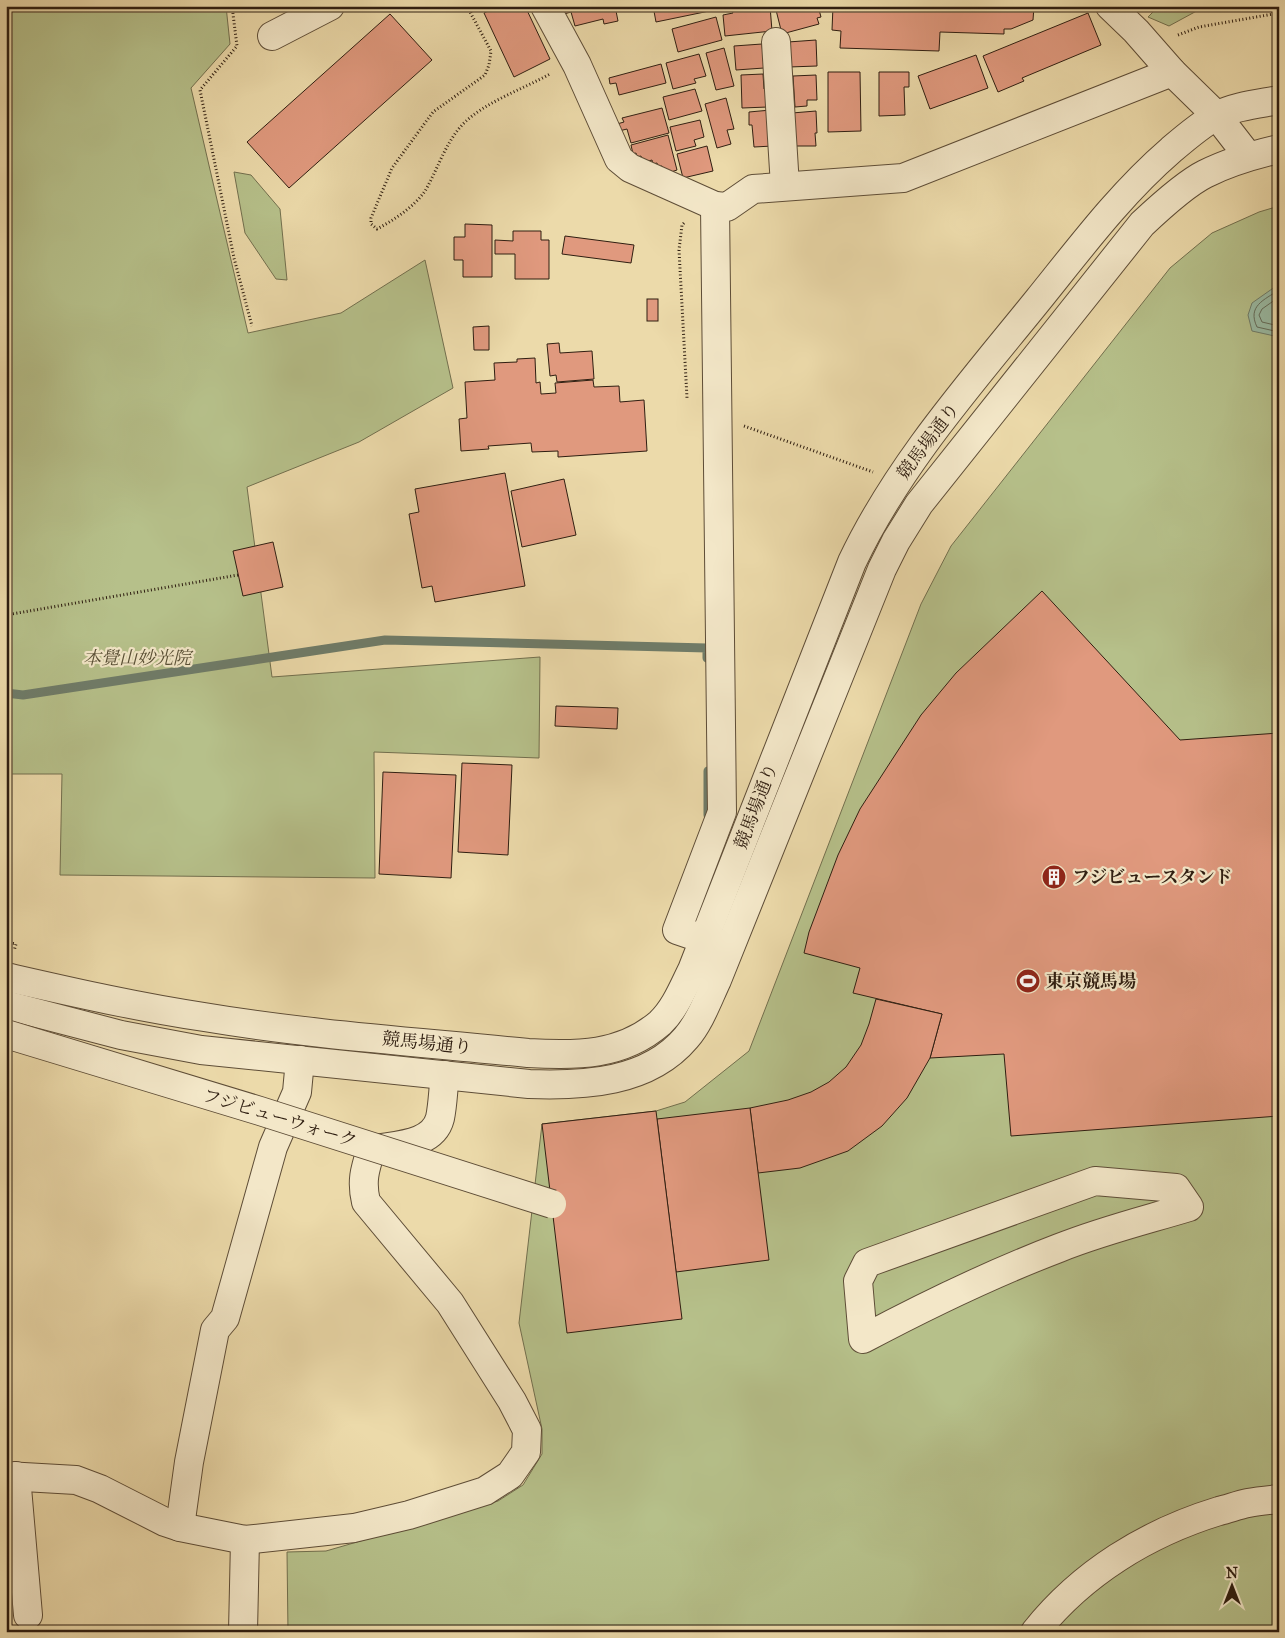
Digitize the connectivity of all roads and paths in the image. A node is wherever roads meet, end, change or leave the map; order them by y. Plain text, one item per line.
1 (232, 6) edge
2 (330, 6) edge
3 (482, 6) edge
4 (545, 6) edge
5 (1110, 6) edge
6 (1279, 13) edge
7 (272, 36) dead end
8 (776, 42) dead end
9 (1150, 46) junction
10 (554, 72) dead end
11 (1172, 72) junction
12 (1279, 100) edge
13 (1217, 116) junction
14 (1279, 149) edge
15 (1248, 156) junction
16 (785, 186) junction
17 (709, 204) junction
18 (252, 326) dead end
19 (687, 399) dead end
20 (718, 416) junction
21 (878, 474) dead end
22 (238, 575) dead end
23 (6, 615) edge
24 (704, 939) junction
25 (730, 948) junction
26 (6, 977) edge
27 (127, 1004) junction
28 (6, 1005) edge
29 (6, 1034) edge
30 (121, 1035) junction
31 (300, 1060) junction
32 (445, 1075) junction
33 (552, 1204) dead end
34 (863, 1339) joint
35 (11, 1476) edge
36 (1279, 1499) edge
37 (180, 1527) junction
38 (245, 1540) junction
39 (28, 1615) dead end
40 (243, 1632) edge
41 (1035, 1632) edge

1 - 18 path
2 - 7 street
3 - 10 path
4 - 17 street
5 - 9 street
6 - 9 path
8 - 16 street
9 - 11 street
11 - 13 street
11 - 16 street
12 - 13 street, 競馬場通り
13 - 15 street
13 - 24 street, 競馬場通り
14 - 15 street, 競馬場通り
15 - 25 street, 競馬場通り
16 - 17 street
17 - 19 path
17 - 20 street
20 - 21 path
20 - 24 street
22 - 23 path
24 - 25 street
24 - 27 street, 競馬場通り
25 - 32 street, 競馬場通り
26 - 27 street, 競馬場通り
27 - 30 street
28 - 30 street, 競馬場通り
29 - 33 street, フジビューウォーク, bridge
30 - 31 street, 競馬場通り
31 - 32 street, 競馬場通り
31 - 37 street
32 - 38 street
34 - 34 street
35 - 37 street
35 - 39 street
36 - 41 street
37 - 38 street
38 - 40 street

